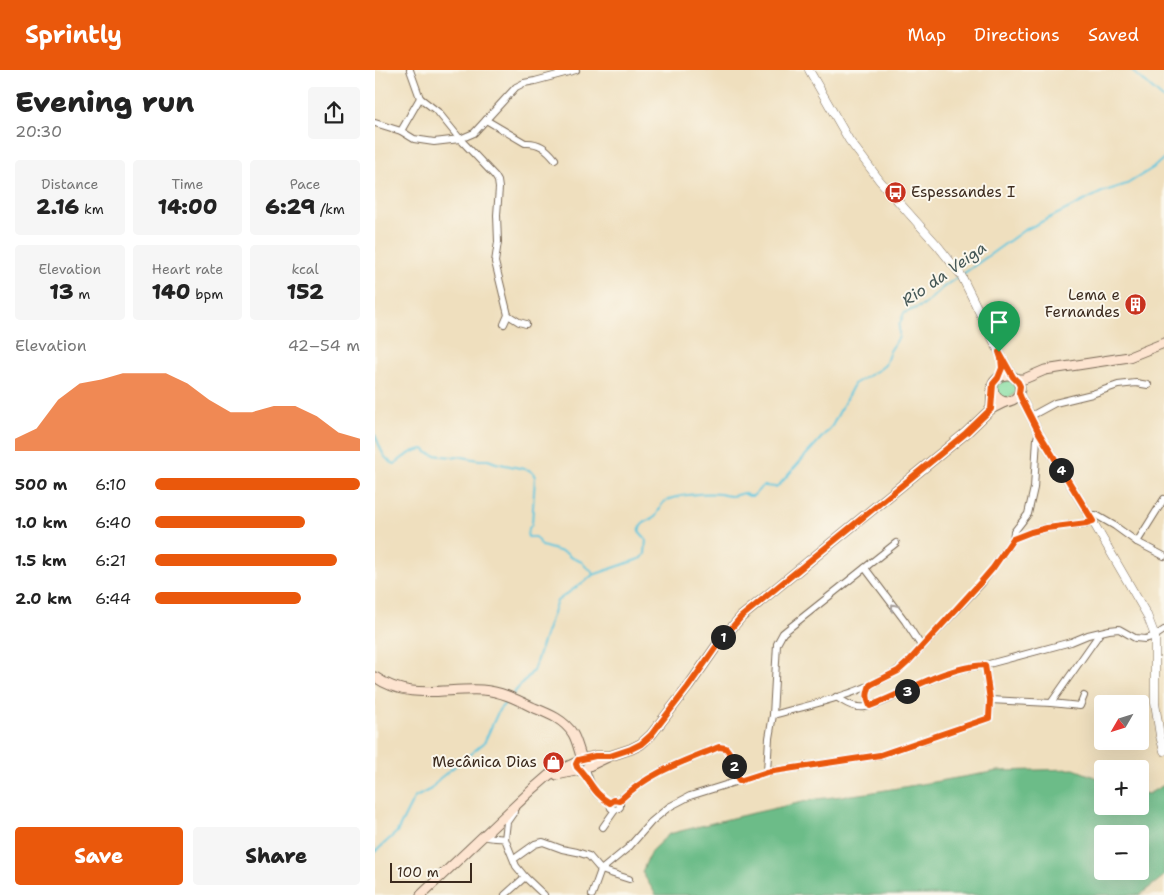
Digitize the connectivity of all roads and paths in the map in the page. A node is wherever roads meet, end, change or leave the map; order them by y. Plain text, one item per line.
1 (576, 70) edge
2 (809, 70) edge
3 (412, 72) edge
4 (420, 98) junction
5 (486, 120) junction
6 (375, 123) edge
7 (401, 131) junction
8 (460, 139) junction
9 (555, 159) dead end
10 (508, 315) junction
11 (504, 324) dead end
12 (526, 324) dead end
13 (1164, 343) edge
14 (999, 352) junction
15 (1038, 374) junction
16 (998, 378) junction
17 (1015, 378) junction
18 (1149, 385) dead end
19 (993, 389) junction
20 (1019, 391) junction
21 (1007, 402) junction
22 (991, 409) junction
23 (1030, 414) junction
24 (1039, 433) junction
25 (1164, 499) edge
26 (1091, 518) junction
27 (1013, 539) junction
28 (1137, 542) junction
29 (896, 543) dead end
30 (1164, 556) edge
31 (865, 568) junction
32 (1164, 630) edge
33 (1100, 633) junction
34 (1155, 636) junction
35 (922, 647) junction
36 (985, 665) junction
37 (375, 677) edge
38 (870, 685) junction
39 (1084, 696) dead end
40 (836, 697) junction
41 (990, 700) junction
42 (1051, 703) junction
43 (870, 706) junction
44 (773, 715) junction
45 (576, 748) junction
46 (1164, 751) edge
47 (595, 756) junction
48 (610, 756) junction
49 (582, 764) junction
50 (567, 766) junction
51 (767, 772) junction
52 (545, 779) junction
53 (739, 781) junction
54 (619, 801) junction
55 (610, 803) junction
56 (513, 808) junction
57 (615, 810) junction
58 (603, 827) dead end
59 (484, 836) junction
60 (505, 839) junction
61 (514, 859) junction
62 (601, 870) junction
63 (525, 878) junction
64 (629, 879) dead end
65 (421, 895) edge
66 (505, 895) edge
67 (544, 895) edge
68 (592, 895) edge

1 - 5 street
2 - 14 street
3 - 4 street
4 - 7 street
4 - 8 street
5 - 8 street
5 - 9 street
6 - 7 street
7 - 8 street
8 - 10 street
10 - 11 street
10 - 12 street
13 - 15 main road
14 - 16 street
14 - 17 street
15 - 17 main road
15 - 20 main road
16 - 17 main road
16 - 19 main road
17 - 20 main road
18 - 23 street
19 - 21 main road
19 - 22 main road
20 - 21 main road
20 - 23 street
21 - 22 main road
21 - 23 street
22 - 48 main road
23 - 24 street
24 - 26 street
24 - 27 street
25 - 28 street
26 - 27 street
26 - 28 street
26 - 34 street
27 - 35 street
28 - 30 street
29 - 31 street
35 -> 31 street
31 - 44 street
32 - 34 street
33 - 34 street
33 - 36 street
33 - 42 street
34 - 46 street
35 - 38 street
36 - 41 street
36 - 43 street
37 - 45 main road
38 - 40 street
38 - 43 street
39 - 42 street
40 - 43 street
40 - 44 street
41 - 42 street
41 - 51 street
44 - 51 street
45 - 47 main road
45 - 49 main road
45 - 50 main road
47 - 48 main road
47 - 49 main road
48 - 49 main road
49 - 50 main road
49 - 52 main road
49 - 55 street
50 - 52 main road
51 - 53 street
52 - 56 main road
53 - 54 street
53 - 62 street
54 - 55 street
54 - 57 street
55 - 57 street
56 - 59 main road
56 - 60 street
57 - 58 street
59 - 60 street
59 - 65 main road
60 - 61 street
61 - 62 street
61 - 63 street
62 - 64 street
62 - 68 street
63 - 66 street
63 - 67 street

